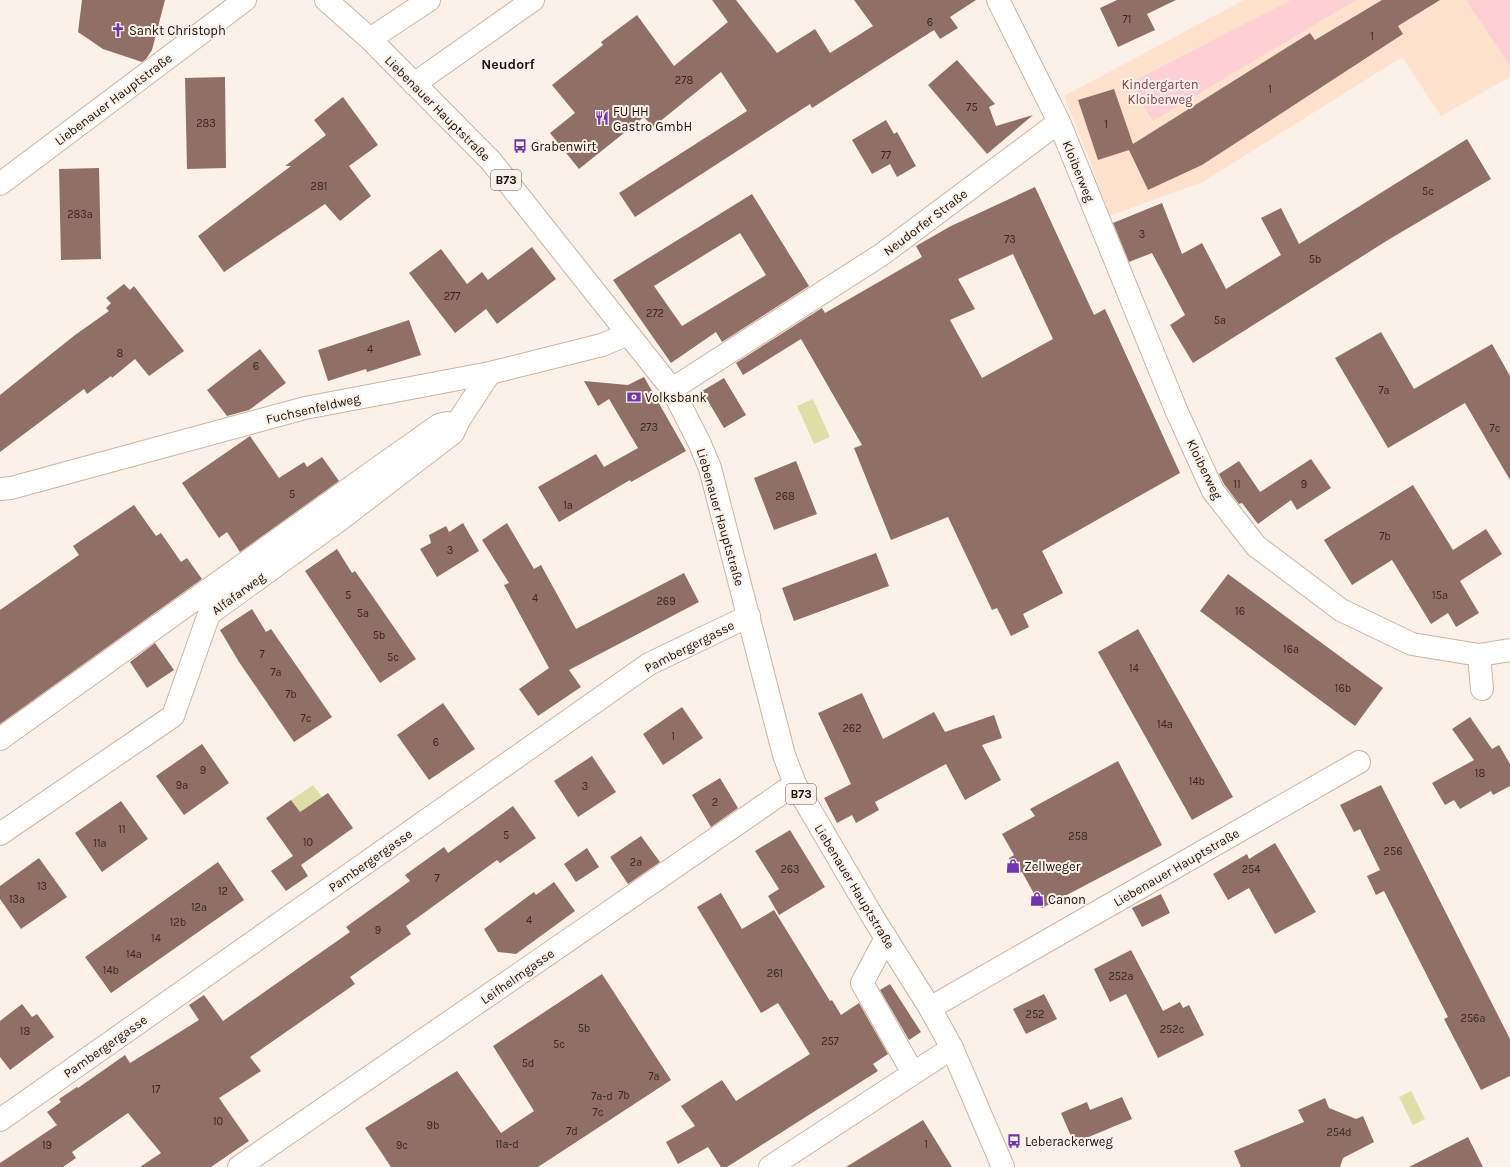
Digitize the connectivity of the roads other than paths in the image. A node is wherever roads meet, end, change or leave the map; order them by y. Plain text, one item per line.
1 (245, 0) edge
2 (326, 0) edge
3 (428, 0) edge
4 (533, 0) edge
5 (998, 0) edge
6 (370, 39) junction
7 (414, 84) junction
8 (1059, 122) junction
9 (0, 184) edge
10 (628, 334) junction
11 (490, 373) junction
12 (672, 390) junction
13 (459, 420) junction
14 (0, 490) edge
15 (750, 616) junction
16 (1510, 650) edge
17 (1479, 654) junction
18 (1482, 689) dead end
19 (0, 739) edge
20 (1359, 762) dead end
21 (795, 784) junction
22 (0, 834) edge
23 (886, 938) junction
24 (930, 1008) junction
25 (952, 1048) junction
26 (913, 1073) junction
27 (0, 1120) edge
28 (239, 1167) edge
29 (770, 1167) edge
30 (1003, 1167) edge

1 - 9 street, Liebenauer Hauptstraße
2 - 6 street, Liebenauer Hauptstraße / B73
3 - 6 street
4 - 7 street
5 - 8 street
6 - 7 street, Liebenauer Hauptstraße / B73
7 - 10 street, Liebenauer Hauptstraße / B73
8 - 12 street, Neudorfer Straße
8 - 17 street, Kloiberweg
10 - 11 street, Fuchsenfeldweg
10 - 12 street, Liebenauer Hauptstraße / B73
11 - 13 street, Alfafarweg
11 - 14 street, Fuchsenfeldweg
12 - 15 street, Liebenauer Hauptstraße / B73
13 - 19 street, Alfafarweg
13 - 22 street, Alfafarweg
15 - 21 street, Liebenauer Hauptstraße / B73
15 - 27 street, Pambergergasse
16 - 17 street, Kloiberweg
17 - 18 street
20 - 24 street, Liebenauer Hauptstraße
21 - 23 street, Liebenauer Hauptstraße / B73
21 - 28 street, Leifhelmgasse
23 - 24 street, Liebenauer Hauptstraße / B73
23 - 26 street
24 - 25 street, Liebenauer Hauptstraße / B73
25 - 26 street
25 - 30 street, Liebenauer Hauptstraße / B73
26 - 29 street

